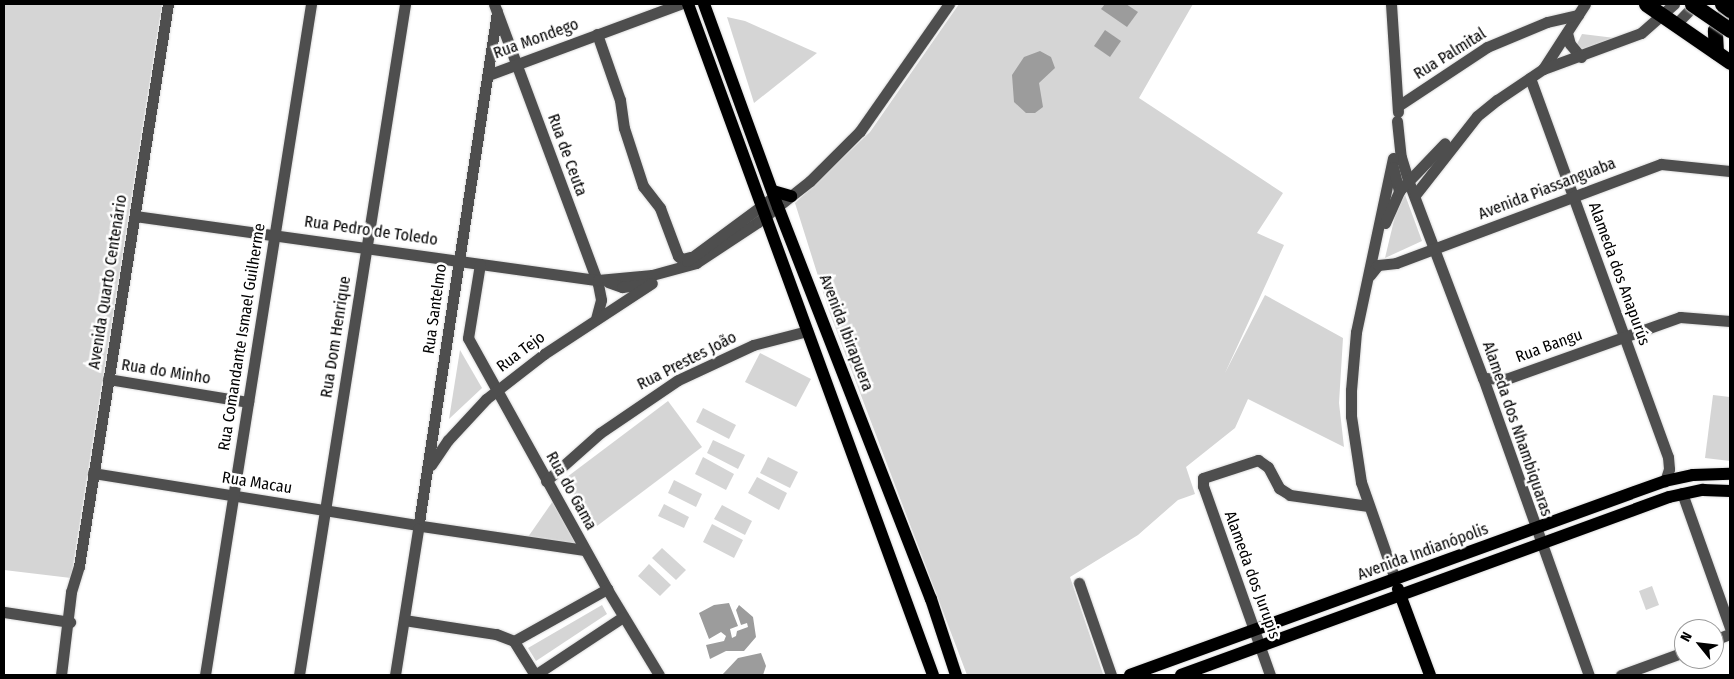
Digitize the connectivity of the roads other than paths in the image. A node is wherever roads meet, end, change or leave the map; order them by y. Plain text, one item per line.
1 (168, 4) edge
2 (311, 4) edge
3 (404, 4) edge
4 (680, 4) edge
5 (688, 4) edge
6 (704, 4) edge
7 (949, 4) edge
8 (1391, 4) edge
9 (1585, 4) edge
10 (1646, 4) edge
11 (1674, 4) edge
12 (1694, 4) edge
13 (1722, 4) edge
14 (1730, 5) edge
15 (496, 8) edge
16 (1730, 10) edge
17 (1578, 15) junction
18 (1670, 19) junction
19 (1730, 30) edge
20 (1567, 33) junction
21 (597, 34) junction
22 (1716, 52) junction
23 (1582, 57) junction
24 (1730, 62) edge
25 (516, 64) junction
26 (1543, 69) junction
27 (488, 74) junction
28 (1530, 78) junction
29 (1398, 106) junction
30 (1397, 121) junction
31 (1461, 134) junction
32 (1398, 136) junction
33 (1393, 158) junction
34 (1428, 161) junction
35 (1730, 172) edge
36 (1408, 180) junction
37 (1399, 191) junction
38 (1414, 195) junction
39 (791, 196) joint
40 (1574, 196) junction
41 (775, 198) junction
42 (764, 212) junction
43 (135, 216) junction
44 (275, 233) junction
45 (366, 247) junction
46 (1375, 249) junction
47 (1434, 249) junction
48 (458, 260) junction
49 (681, 261) junction
50 (480, 264) junction
51 (1378, 265) junction
52 (652, 279) junction
53 (599, 280) junction
54 (1366, 280) junction
55 (596, 319) junction
56 (1730, 321) edge
57 (807, 331) junction
58 (448, 335) junction
59 (1624, 337) junction
60 (468, 338) junction
61 (1483, 378) junction
62 (108, 379) junction
63 (497, 391) junction
64 (248, 402) junction
65 (429, 468) junction
66 (93, 473) junction
67 (1730, 474) edge
68 (546, 481) junction
69 (1665, 482) junction
70 (1730, 491) edge
71 (1682, 493) junction
72 (234, 496) junction
73 (1368, 506) junction
74 (326, 510) junction
75 (419, 525) junction
76 (1535, 528) junction
77 (1541, 544) junction
78 (584, 550) junction
79 (1395, 579) junction
80 (1079, 583) dead end
81 (606, 589) junction
82 (1401, 595) junction
83 (4, 612) edge
84 (623, 617) junction
85 (70, 619) junction
86 (404, 620) junction
87 (1730, 628) edge
88 (1254, 630) junction
89 (514, 641) junction
90 (1260, 647) junction
91 (1674, 656) edge
92 (62, 675) edge
93 (205, 675) edge
94 (299, 675) edge
95 (394, 675) edge
96 (535, 675) edge
97 (659, 675) edge
98 (933, 675) edge
99 (956, 675) edge
100 (1112, 675) edge
101 (1130, 675) edge
102 (1181, 675) edge
103 (1270, 675) edge
104 (1430, 675) edge
105 (1588, 675) edge
106 (1621, 675) edge

1 - 43 street, Avenida Quarto Centenário
2 - 44 street, Rua Comandante Ismael Guilherme
3 - 45 street, Rua Dom Henrique
4 - 21 street, Rua Mondego
5 - 42 main road
6 - 41 main road, Avenida Ibirapuera
7 - 39 street
8 - 29 street
9 - 17 street
10 - 18 highway
11 - 18 street
12 - 18 street
12 - 19 highway, bridge
13 - 16 highway, bridge
14 - 22 highway
15 - 25 street, Rua de Ceuta
15 - 27 street, Rua Santelmo
17 - 20 street
17 - 29 street, Rua Palmital
18 - 22 highway
18 - 23 street
20 - 23 street
20 - 26 street
21 - 25 street, Rua Mondego
21 - 49 street
22 - 24 highway
23 - 26 street
25 - 27 street, Rua Mondego
25 - 53 street, Rua de Ceuta
26 - 28 street
27 - 48 street, Rua Santelmo
28 - 31 street
28 - 40 street, Alameda dos Anapurús
29 - 30 street
30 - 32 street, Alameda dos Nhambiquaras
30 - 33 street
31 - 34 street
31 - 38 street
32 - 34 street
32 - 36 street, Alameda dos Nhambiquaras
33 - 37 street
33 - 46 street
34 - 36 street
35 - 40 street, Avenida Piassanguaba
36 - 37 street
36 - 38 street, Alameda dos Nhambiquaras
37 - 46 street
38 - 47 street, Alameda dos Nhambiquaras
39 - 41 main road
40 - 47 street, Avenida Piassanguaba
40 - 59 street, Alameda dos Anapurús
41 - 42 street, Rua Pedro de Toledo
41 - 99 main road, Avenida Ibirapuera
42 - 49 street, Rua Pedro de Toledo
42 - 49 street, Rua Pedro de Toledo
42 - 57 main road
43 - 44 street, Rua Pedro de Toledo
43 - 62 street, Avenida Quarto Centenário
44 - 45 street, Rua Pedro de Toledo
44 - 64 street, Rua Comandante Ismael Guilherme
45 - 48 street, Rua Pedro de Toledo
45 - 74 street, Rua Dom Henrique
46 - 51 street
46 - 54 street
47 - 51 street, Avenida Piassanguaba
47 - 61 street, Alameda dos Nhambiquaras
48 - 50 street, Rua Pedro de Toledo
48 - 58 street, Rua Santelmo
49 - 52 street, Rua Pedro de Toledo
50 - 53 street, Rua Pedro de Toledo
50 - 60 street
51 - 54 street
52 - 53 street, Rua Pedro de Toledo
52 - 55 street, Rua Tejo
53 - 55 street, Rua de Ceuta
54 - 73 street
55 - 63 street, Rua Tejo
56 - 59 street, Rua Bangu
57 - 68 street, Rua Prestes João
57 - 98 main road
58 - 60 street
58 - 65 street, Rua Santelmo
59 - 61 street, Rua Bangu
59 - 69 street, Alameda dos Anapurús
60 - 63 street, Rua do Gama
61 - 76 street, Alameda dos Nhambiquaras
62 - 64 street, Rua do Minho
62 - 66 street, Avenida Quarto Centenário
63 - 65 street, Rua Tejo
63 - 68 street, Rua do Gama
64 - 72 street, Rua Comandante Ismael Guilherme
65 - 75 street, Rua Santelmo
66 - 72 street, Rua Macau
66 - 85 street, Avenida Quarto Centenário
67 - 69 main road, Avenida Indianópolis
68 - 78 street, Rua do Gama
69 - 76 main road, Avenida Indianópolis
70 - 71 main road, Avenida Indianópolis
71 - 77 main road, Avenida Indianópolis
71 - 87 street
72 - 74 street, Rua Macau
72 - 93 street, Rua Comandante Ismael Guilherme
73 - 79 street
73 - 88 street, Alameda dos Jurupis
74 - 75 street, Rua Macau
74 - 94 street, Rua Dom Henrique
75 - 78 street, Rua Macau
75 - 86 street, Rua Santelmo
76 - 77 street, Alameda dos Nhambiquaras
76 - 79 main road, Avenida Indianópolis
77 - 82 main road, Avenida Indianópolis
77 - 105 street, Alameda dos Nhambiquaras
78 - 81 street, Rua do Gama
79 - 82 main road
79 - 88 main road, Avenida Indianópolis
80 - 100 street
81 - 84 street, Rua do Gama
81 - 89 street
82 - 90 main road, Avenida Indianópolis
82 - 104 main road
83 - 85 street
84 - 96 street
84 - 97 street, Rua do Gama
85 - 92 street, Avenida Quarto Centenário
86 - 89 street
86 - 95 street, Rua Santelmo
88 - 90 street, Alameda dos Jurupis
88 - 101 main road, Avenida Indianópolis
89 - 96 street
90 - 102 main road, Avenida Indianópolis
90 - 103 street, Alameda dos Jurupis
91 - 106 street

